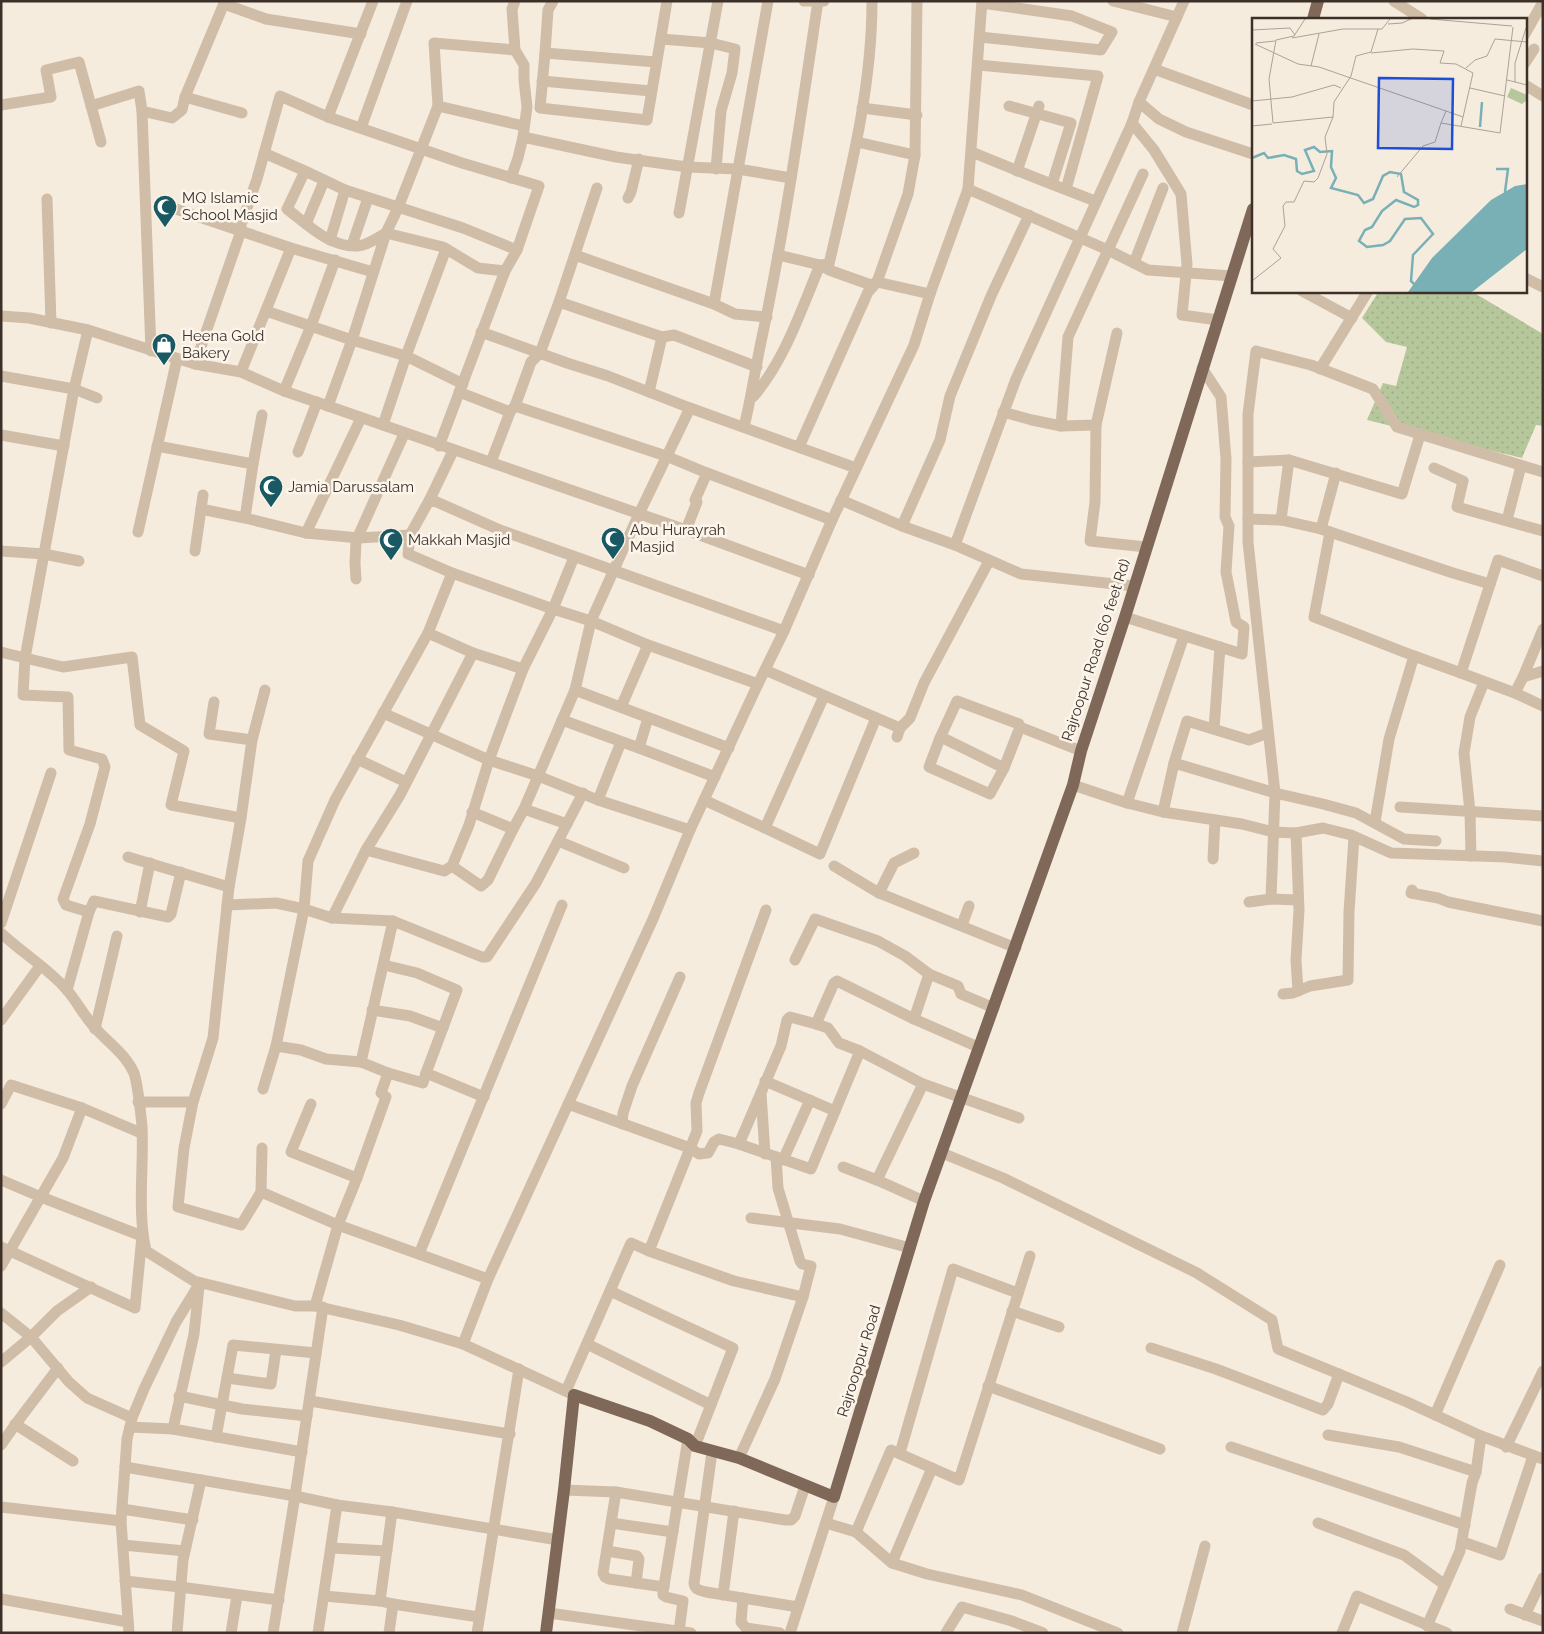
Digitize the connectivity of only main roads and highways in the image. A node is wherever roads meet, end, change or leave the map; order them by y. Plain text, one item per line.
1 (1318, 1) edge
2 (1313, 18) edge
3 (1252, 212) edge
4 (960, 1098) joint
5 (546, 1633) edge

1 - 2 main road
3 - 4 main road, Rajroopur Road (60 feet Rd)
4 - 5 main road, Rajrooppur Road

